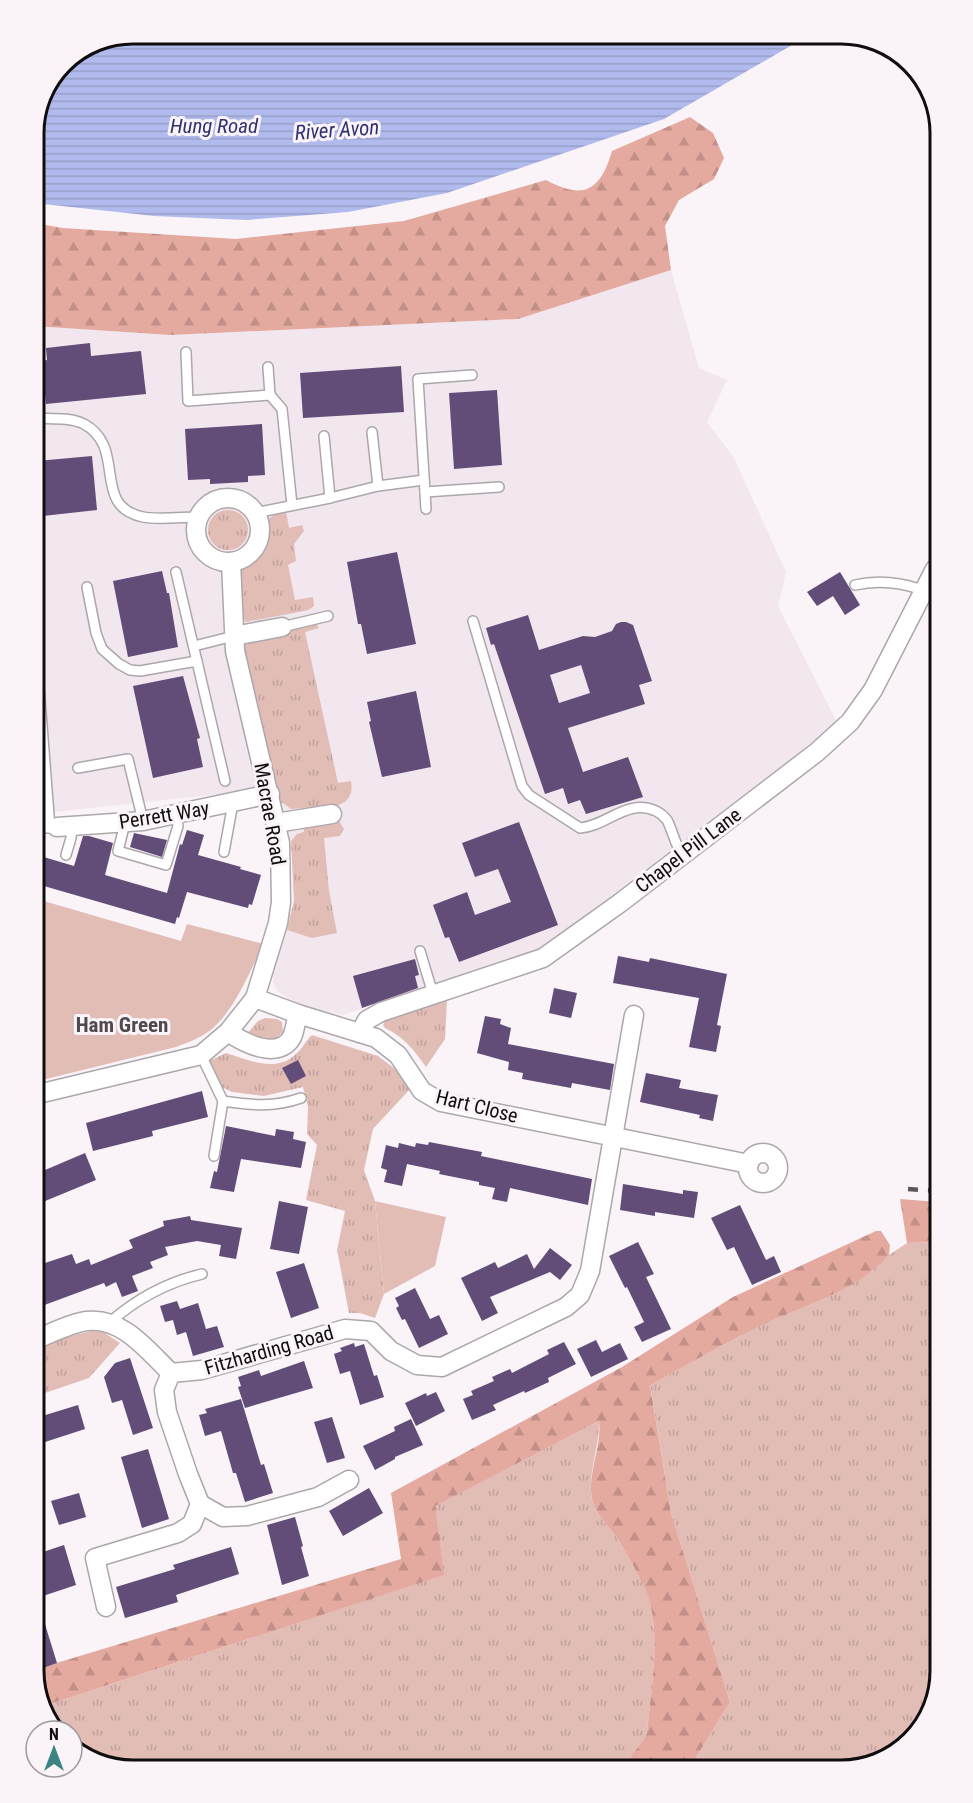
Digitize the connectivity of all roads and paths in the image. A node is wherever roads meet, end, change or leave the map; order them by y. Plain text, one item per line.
1 (186, 352) dead end
2 (268, 367) dead end
3 (472, 375) dead end
4 (270, 395) junction
5 (44, 418) edge
6 (372, 432) dead end
7 (324, 435) dead end
8 (424, 480) junction
9 (378, 486) junction
10 (499, 487) dead end
11 (425, 492) junction
12 (330, 498) junction
13 (292, 506) junction
14 (426, 509) dead end
15 (255, 513) junction
16 (198, 517) junction
17 (231, 562) junction
18 (176, 572) dead end
19 (929, 581) edge
20 (855, 585) dead end
21 (87, 586) dead end
22 (924, 591) junction
23 (328, 616) dead end
24 (473, 621) dead end
25 (282, 627) joint
26 (234, 636) junction
27 (194, 646) junction
28 (197, 661) junction
29 (44, 710) edge
30 (78, 768) dead end
31 (225, 781) dead end
32 (270, 794) junction
33 (233, 803) junction
34 (332, 814) dead end
35 (176, 815) junction
36 (134, 822) junction
37 (276, 823) junction
38 (59, 827) junction
39 (44, 828) edge
40 (224, 852) dead end
41 (66, 855) dead end
42 (681, 855) junction
43 (420, 951) dead end
44 (433, 994) junction
45 (255, 998) junction
46 (298, 1014) junction
47 (634, 1015) dead end
48 (228, 1032) junction
49 (360, 1033) junction
50 (201, 1055) junction
51 (44, 1093) edge
52 (301, 1098) dead end
53 (223, 1101) junction
54 (611, 1136) junction
55 (214, 1156) dead end
56 (749, 1164) dead end
57 (202, 1274) dead end
58 (109, 1323) junction
59 (44, 1336) edge
60 (171, 1373) junction
61 (349, 1480) dead end
62 (200, 1504) junction
63 (106, 1607) dead end

1 - 4 lane
2 - 4 lane
3 - 8 lane
4 - 13 lane
5 - 16 lane
6 - 9 lane
7 - 12 lane
8 - 9 lane
8 - 11 lane
9 - 12 lane
10 - 11 lane
11 - 14 lane
12 - 13 lane
13 - 15 lane
15 - 16 street
15 - 17 street
16 - 17 street
17 - 26 street, Macrae Road
18 - 27 lane
19 - 22 street, Chapel Pill Lane
20 - 22 lane
21 - 28 lane
22 - 42 street, Chapel Pill Lane
23 - 25 lane
24 - 42 lane
25 - 26 street
26 - 27 lane
26 - 32 street, Macrae Road
27 - 28 lane
28 - 31 lane
29 - 38 lane
30 - 36 lane
32 - 33 street, Perrett Way
32 - 37 street, Macrae Road
33 - 35 street, Perrett Way
33 - 40 lane
34 - 37 street
35 - 36 street, Perrett Way
35 - 36 lane
36 - 38 street, Perrett Way
37 - 45 street, Macrae Road
38 - 39 lane
38 - 41 lane
42 - 44 street, Chapel Pill Lane
43 - 44 lane
44 - 49 street, Chapel Pill Lane
45 - 46 street, Hart Close
45 - 48 street, Macrae Road
46 - 48 street
46 - 49 street, Hart Close
47 - 54 street
48 - 50 street, Macrae Road
49 - 54 street, Hart Close
50 - 51 street, Macrae Road
50 - 53 lane
52 - 53 lane
53 - 55 lane
54 - 56 street, Hart Close
54 - 60 street, Fitzharding Road
57 - 58 lane
58 - 59 street
58 - 60 street
60 - 62 street
61 - 62 street
62 - 63 street

